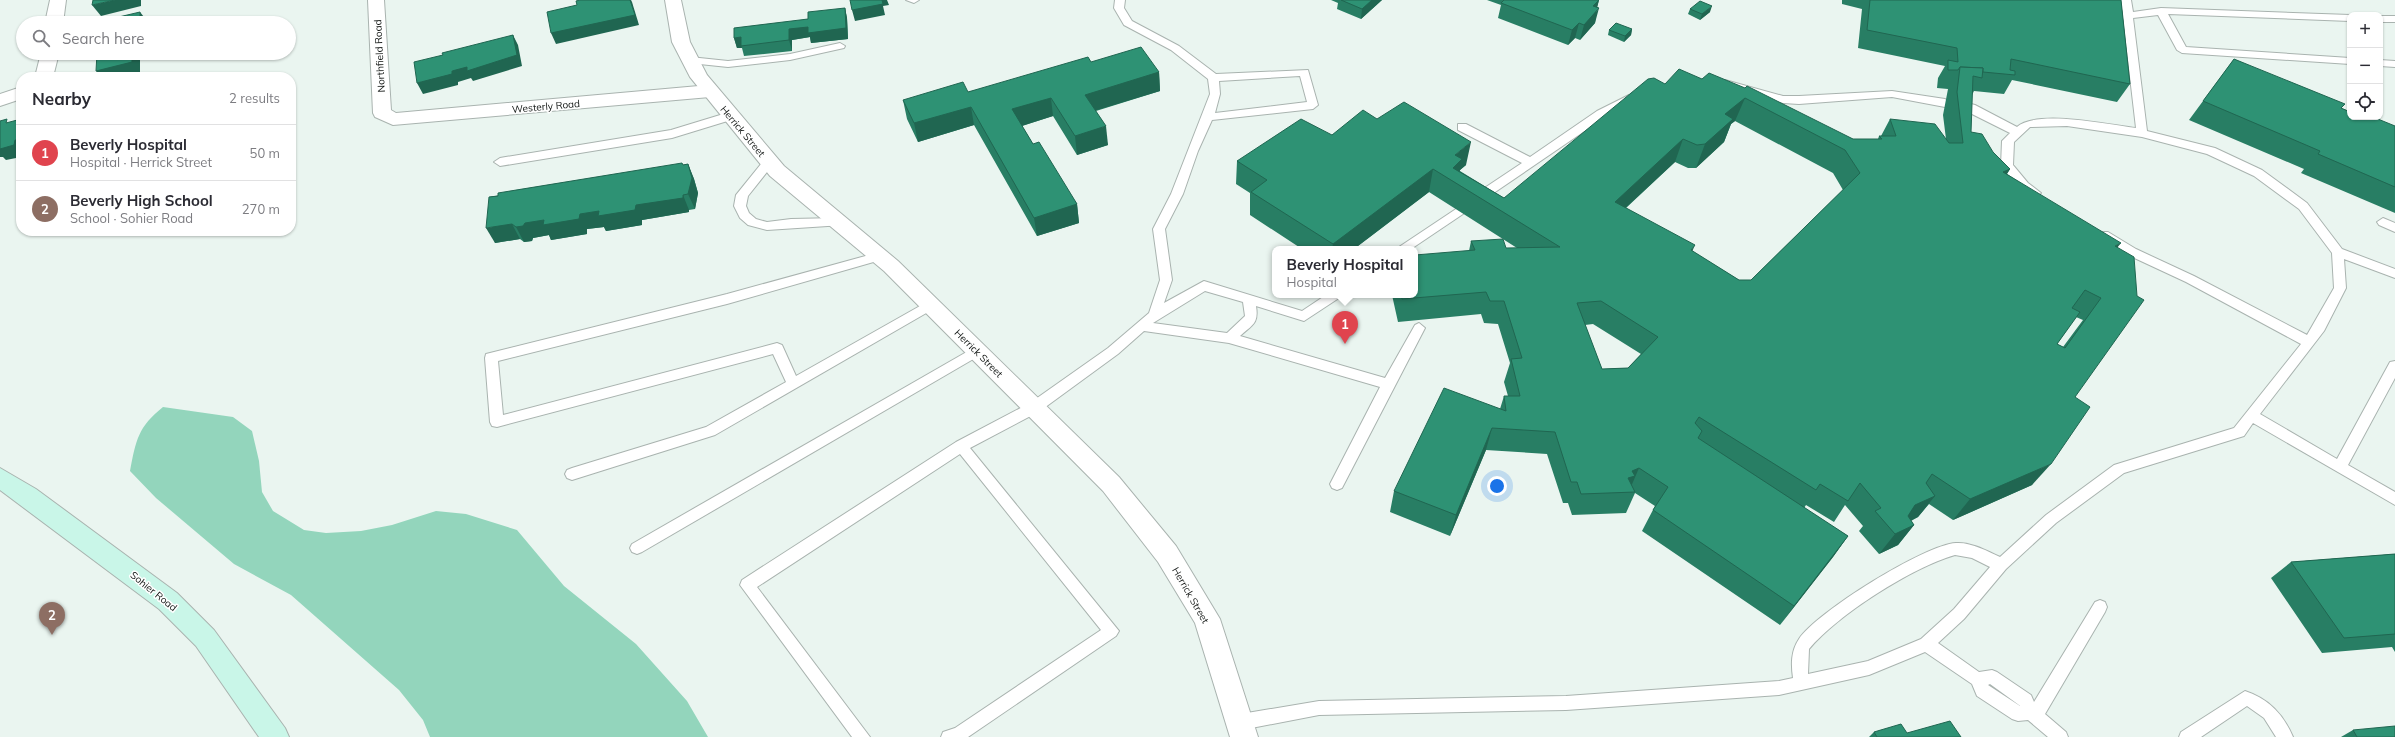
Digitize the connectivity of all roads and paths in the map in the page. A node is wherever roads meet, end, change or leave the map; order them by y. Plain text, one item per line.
1 (58, 0) edge
2 (376, 0) edge
3 (673, 0) edge
4 (911, 0) edge
5 (914, 0) edge
6 (1120, 0) edge
7 (2126, 0) edge
8 (2161, 11) junction
9 (55, 16) edge
10 (2128, 16) junction
11 (2347, 18) edge
12 (2383, 19) edge
13 (2395, 19) edge
14 (840, 46) dead end
15 (49, 60) edge
16 (690, 60) junction
17 (2347, 61) edge
18 (2383, 63) edge
19 (2395, 64) edge
20 (46, 72) edge
21 (1213, 78) junction
22 (1715, 82) edge
23 (710, 91) junction
24 (16, 95) edge
25 (1636, 96) edge
26 (0, 100) edge
27 (1946, 103) dead end
28 (1959, 105) edge
29 (382, 113) joint
30 (730, 116) junction
31 (1208, 117) junction
32 (1462, 126) dead end
33 (2018, 132) junction
34 (2142, 133) junction
35 (500, 162) dead end
36 (769, 162) junction
37 (1530, 162) junction
38 (2044, 198) edge
39 (1470, 204) edge
40 (1458, 211) edge
41 (839, 222) junction
42 (2383, 222) dead end
43 (2092, 227) edge
44 (2395, 228) edge
45 (1406, 246) edge
46 (2338, 252) junction
47 (880, 256) junction
48 (2395, 274) edge
49 (1331, 298) edge
50 (1249, 299) junction
51 (931, 305) junction
52 (1154, 315) junction
53 (1141, 326) junction
54 (1419, 328) edge
55 (1229, 338) junction
56 (2309, 342) junction
57 (977, 351) junction
58 (2395, 366) edge
59 (793, 383) junction
60 (1388, 384) junction
61 (1035, 407) junction
62 (2252, 416) junction
63 (961, 446) junction
64 (2340, 467) junction
65 (572, 474) dead end
66 (0, 478) edge
67 (1337, 484) dead end
68 (2395, 499) edge
69 (637, 548) dead end
70 (2001, 565) junction
71 (2100, 607) dead end
72 (1926, 644) junction
73 (1802, 683) junction
74 (2033, 714) junction
75 (1242, 730) edge
76 (275, 737) edge
77 (862, 737) edge
78 (950, 737) edge
79 (2060, 737) edge
80 (2187, 737) edge
81 (2285, 737) edge

1 - 9 street
2 - 29 street, Northfield Road
3 - 16 street, Herrick Street
4 - 5 lane
6 - 21 lane
7 - 10 lane
8 - 10 lane
8 - 11 lane
8 - 17 lane
10 - 34 lane
12 - 13 lane
14 - 16 lane
15 - 20 street
16 - 23 street, Herrick Street
18 - 19 lane
21 - 31 lane
21 - 31 lane
22 - 27 lane
23 - 29 street, Westerly Road
23 - 30 street, Herrick Street
24 - 26 street
25 - 37 lane
28 - 33 lane
30 - 35 lane
30 - 36 street, Herrick Street
31 - 52 lane
32 - 37 lane
33 - 34 lane
33 - 38 lane
34 - 46 lane
36 - 41 street, Herrick Street
36 - 41 lane
37 - 39 lane
40 - 45 lane
41 - 47 street, Herrick Street
42 - 44 lane
43 - 56 lane
46 - 48 lane
46 - 56 lane
47 - 51 street, Herrick Street
47 - 59 lane
49 - 50 lane
50 - 52 lane
50 - 55 lane
51 - 57 street, Herrick Street
51 - 59 lane
52 - 53 lane
53 - 55 lane
53 - 61 lane
54 - 60 lane
55 - 60 lane
56 - 62 lane
57 - 61 street, Herrick Street
57 - 69 lane
58 - 64 lane
59 - 65 lane
60 - 67 lane
61 - 63 lane
61 - 75 street, Herrick Street
62 - 64 lane
62 - 70 lane
63 - 77 lane
63 - 78 lane
64 - 68 lane
66 - 76 main road, Sohier Road
70 - 72 lane
70 - 73 lane
71 - 74 lane
72 - 73 lane
72 - 74 lane
73 - 75 lane
74 - 79 lane
80 - 81 lane

